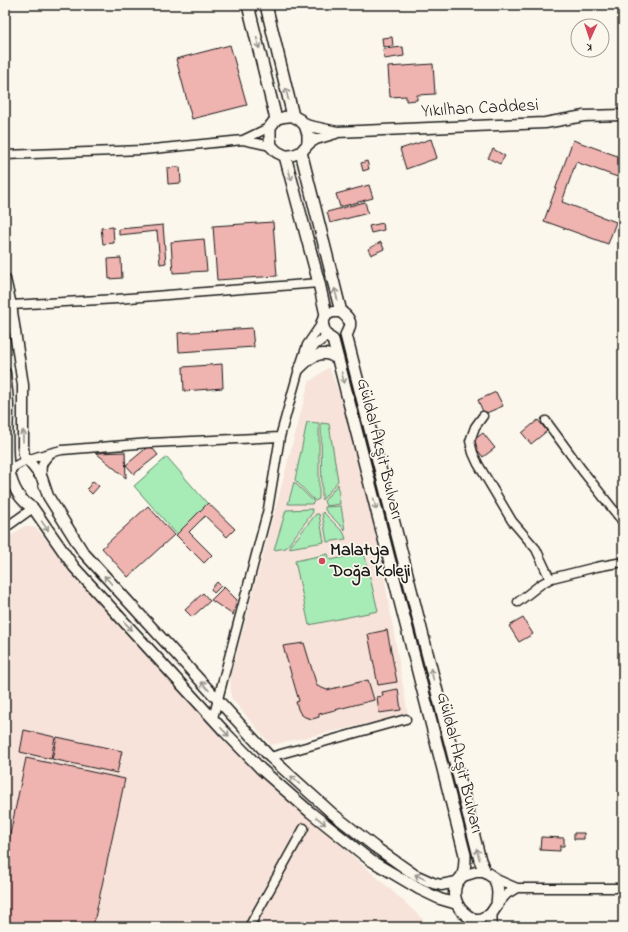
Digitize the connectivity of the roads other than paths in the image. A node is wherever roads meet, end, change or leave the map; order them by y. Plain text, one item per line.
1 (248, 5) edge
2 (266, 5) edge
3 (623, 115) edge
4 (292, 116) junction
5 (273, 123) junction
6 (305, 125) junction
7 (338, 132) junction
8 (243, 140) junction
9 (271, 146) junction
10 (304, 148) junction
11 (5, 155) edge
12 (285, 156) junction
13 (5, 279) edge
14 (319, 283) junction
15 (11, 306) junction
16 (341, 312) junction
17 (324, 319) junction
18 (346, 335) junction
19 (330, 338) junction
20 (303, 358) junction
21 (338, 359) junction
22 (299, 369) junction
23 (5, 373) edge
24 (483, 416) dead end
25 (546, 421) dead end
26 (280, 437) junction
27 (51, 452) junction
28 (28, 460) junction
29 (7, 476) edge
30 (42, 478) junction
31 (48, 496) junction
32 (33, 508) junction
33 (623, 522) edge
34 (5, 528) edge
35 (623, 562) edge
36 (550, 579) junction
37 (518, 602) dead end
38 (218, 700) junction
39 (213, 718) junction
40 (406, 719) dead end
41 (270, 757) junction
42 (304, 828) dead end
43 (489, 875) junction
44 (460, 879) junction
45 (517, 888) junction
46 (623, 888) edge
47 (457, 904) junction
48 (497, 905) junction
49 (491, 914) junction
50 (474, 923) edge
51 (249, 927) edge
52 (491, 927) edge

1 -> 5 main road
4 -> 2 main road
3 - 7 street, Yıkılhan Caddesi
4 - 5 street
4 - 6 main road
5 - 8 street
5 - 9 main road
6 - 7 street, Yıkılhan Caddesi
6 - 10 main road, Güldal Akşit Bulvarı
7 - 10 street, Yıkılhan Caddesi
8 - 9 street
8 - 11 street
9 - 12 main road
10 - 12 street
16 -> 10 main road, Güldal Akşit Bulvarı
12 -> 14 main road, Güldal Akşit Bulvarı
13 - 15 street
14 - 15 street
14 - 17 main road, Güldal Akşit Bulvarı
28 -> 15 street
16 - 17 street
16 - 18 main road, Güldal Akşit Bulvarı
17 - 19 main road, Güldal Akşit Bulvarı
17 - 20 street
18 - 19 street
43 -> 18 main road, Güldal Akşit Bulvarı
19 - 20 street
19 - 21 main road, Güldal Akşit Bulvarı
20 - 22 street
21 - 22 street
21 -> 44 main road, Güldal Akşit Bulvarı
22 - 26 street
23 - 29 street
24 - 36 street
25 - 33 street
26 - 27 street
26 - 38 street
27 - 28 street
27 - 30 street
28 - 29 street
28 - 30 street
29 - 32 street
30 - 31 street
31 - 32 street
38 -> 31 street
32 - 34 street
32 -> 39 street
35 - 36 street
36 - 37 street
38 - 39 street
38 - 41 street
39 -> 47 street
40 - 41 street
44 -> 41 street
42 - 51 street
43 - 44 street
43 - 45 street
43 - 48 main road, Güldal Akşit Bulvarı
44 - 47 main road, Güldal Akşit Bulvarı
45 - 46 street
45 - 48 street
47 - 50 main road
48 - 49 main road
49 - 50 street
49 - 52 main road

